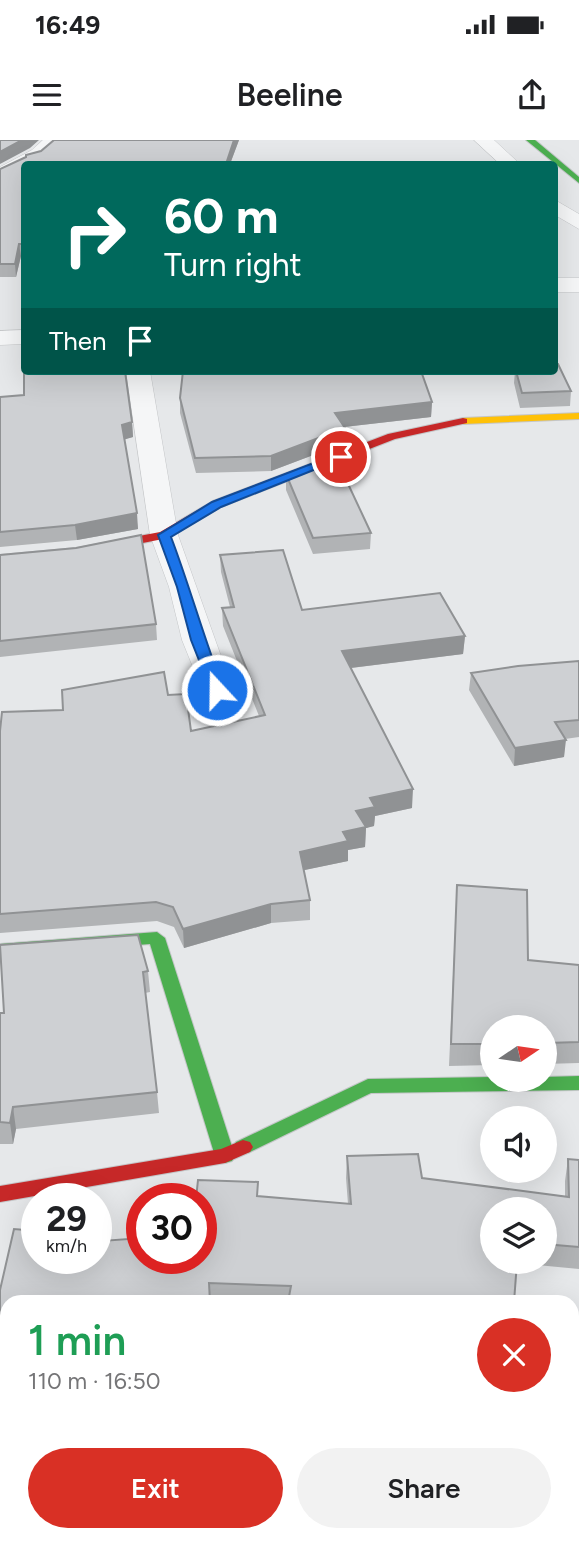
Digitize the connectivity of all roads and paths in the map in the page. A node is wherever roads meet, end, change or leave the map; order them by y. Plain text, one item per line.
1 (483, 140) edge
2 (530, 140) edge
3 (46, 147) edge
4 (13, 150) edge
5 (23, 161) edge
6 (508, 161) edge
7 (555, 161) edge
8 (21, 162) edge
9 (558, 163) edge
10 (0, 175) edge
11 (579, 181) edge
12 (558, 208) edge
13 (579, 223) edge
14 (558, 285) edge
15 (579, 285) edge
16 (21, 337) edge
17 (0, 338) edge
18 (139, 375) edge
19 (579, 416) edge
20 (164, 535) junction
21 (0, 559) edge
22 (217, 690) dead end
23 (0, 950) edge
24 (579, 1083) edge
25 (225, 1156) junction
26 (0, 1194) edge

1 - 6 street
2 - 7 main road
3 - 4 street
3 - 5 street
8 - 10 street
9 - 11 main road
12 - 13 street
14 - 15 street
16 - 17 street
18 - 20 street
19 - 20 main road
20 - 21 main road
20 - 22 street
23 - 25 main road
24 - 25 main road
25 - 26 main road

